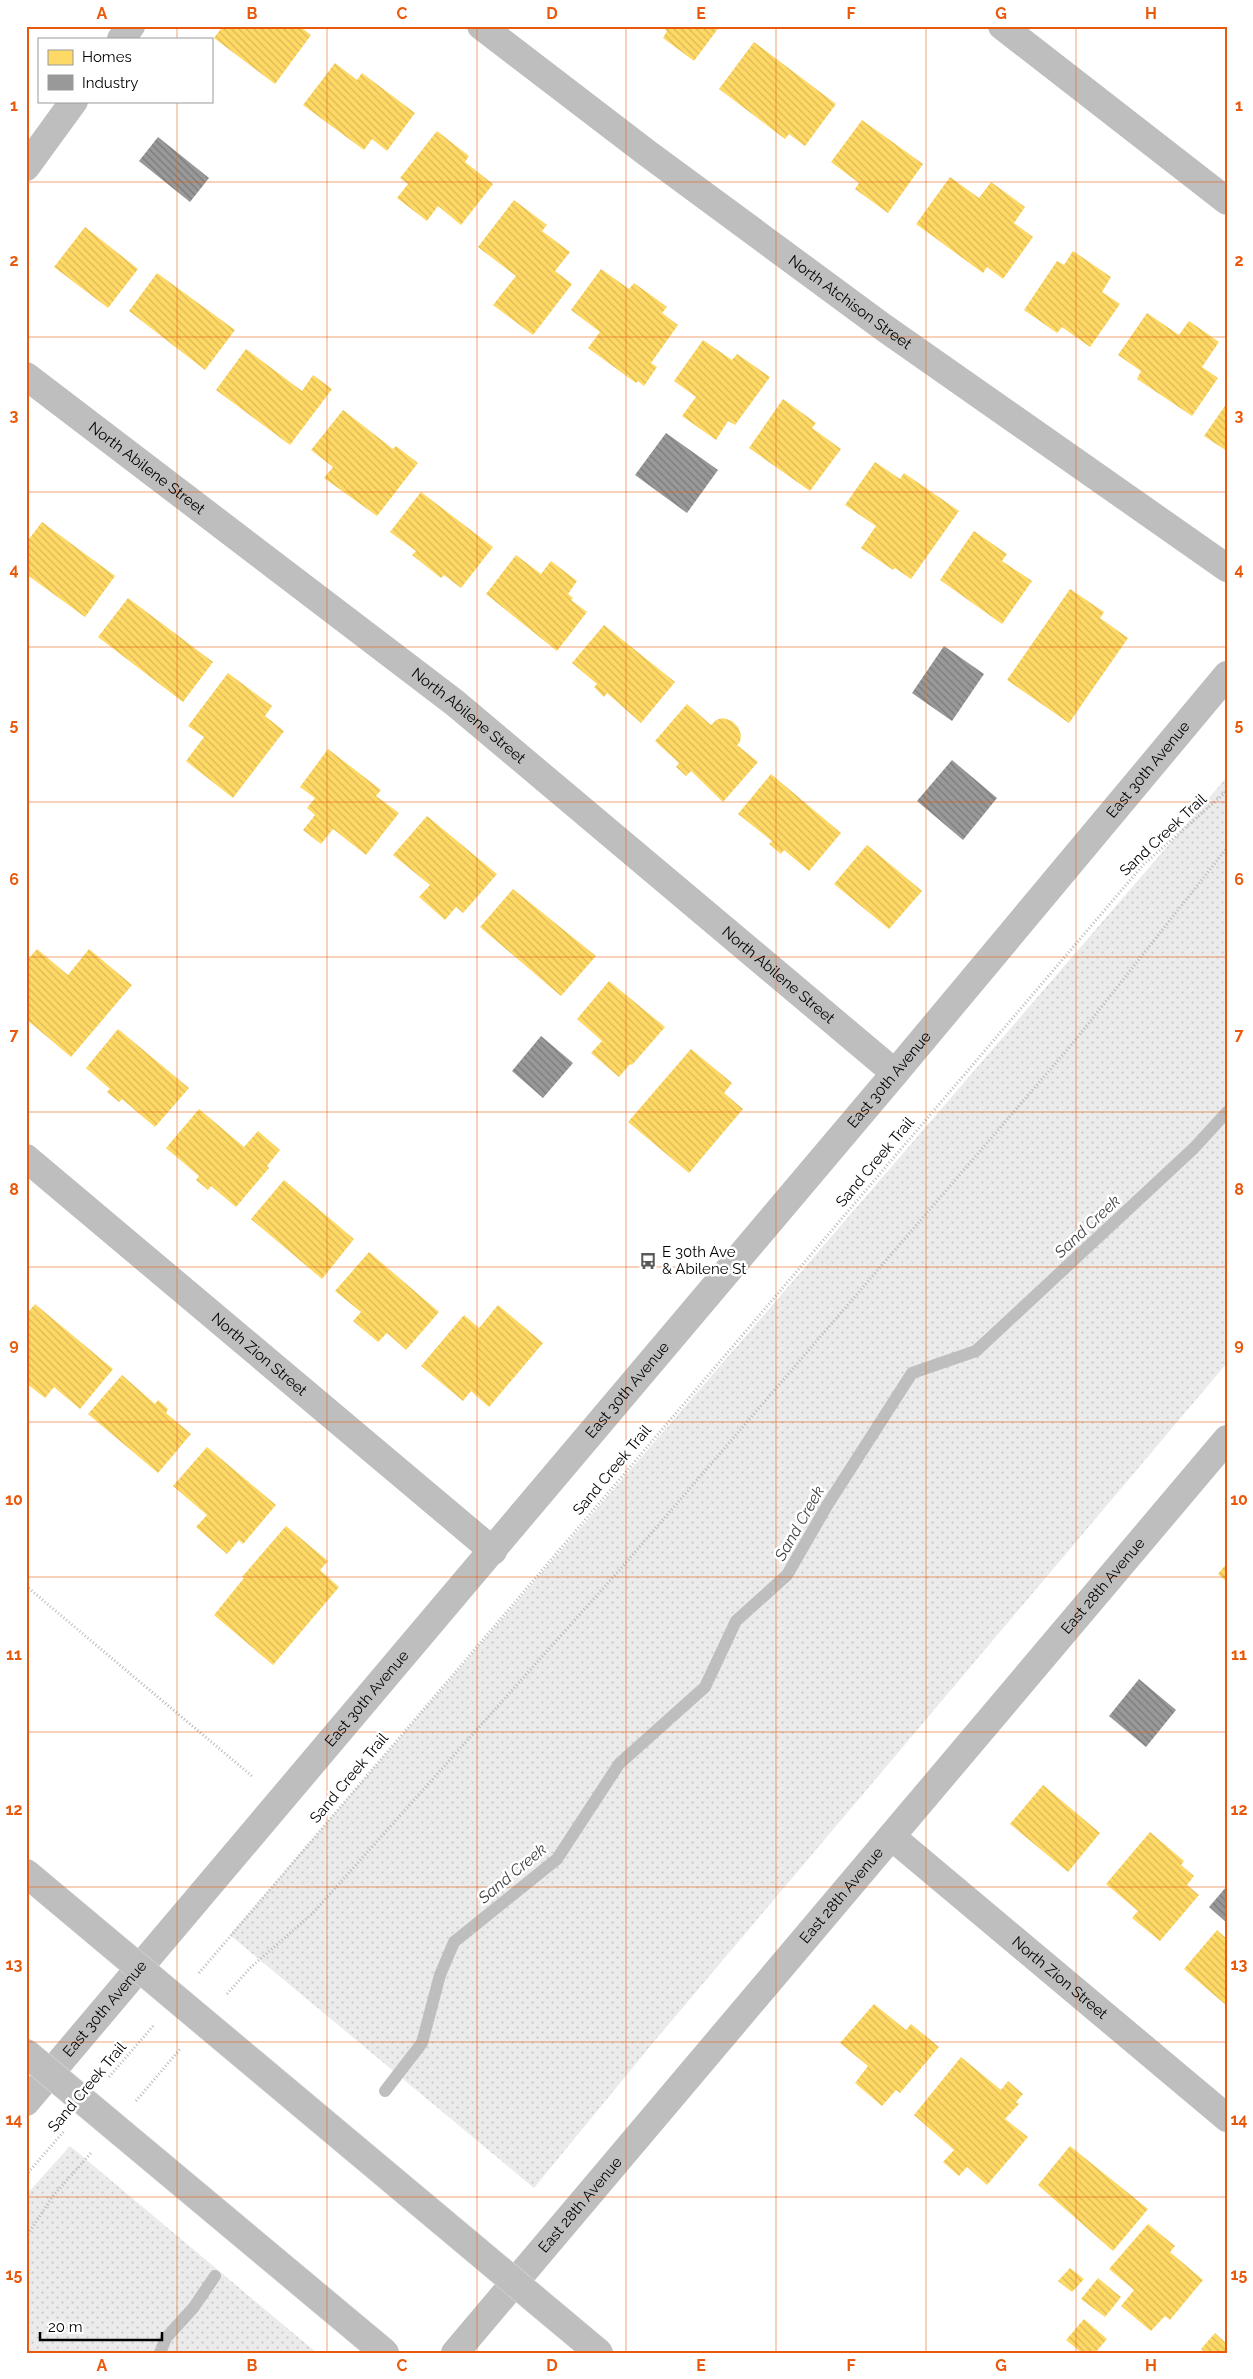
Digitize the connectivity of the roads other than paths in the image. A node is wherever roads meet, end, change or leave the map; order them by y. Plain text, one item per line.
1 (131, 26) edge
2 (481, 26) edge
3 (1002, 26) edge
4 (122, 38) edge
5 (73, 102) edge
6 (26, 167) edge
7 (1227, 201) edge
8 (26, 376) edge
9 (1227, 568) edge
10 (1227, 674) edge
11 (895, 1073) junction
12 (26, 1158) edge
13 (1227, 1439) edge
14 (493, 1551) junction
15 (892, 1837) junction
16 (26, 1873) edge
17 (26, 2053) edge
18 (26, 2102) edge
19 (1227, 2118) edge
20 (385, 2353) edge
21 (455, 2353) edge
22 (599, 2353) edge

1 - 4 main road
2 - 9 main road, North Atchison Street
3 - 7 main road
5 - 6 main road
8 - 11 main road, North Abilene Street
10 - 11 main road, East 30th Avenue
11 - 14 main road, East 30th Avenue
12 - 14 main road, North Zion Street
13 - 15 main road, East 28th Avenue
14 - 18 main road, East 30th Avenue
15 - 19 main road, North Zion Street
15 - 21 main road, East 28th Avenue
16 - 22 main road, bridge
17 - 20 main road, bridge

